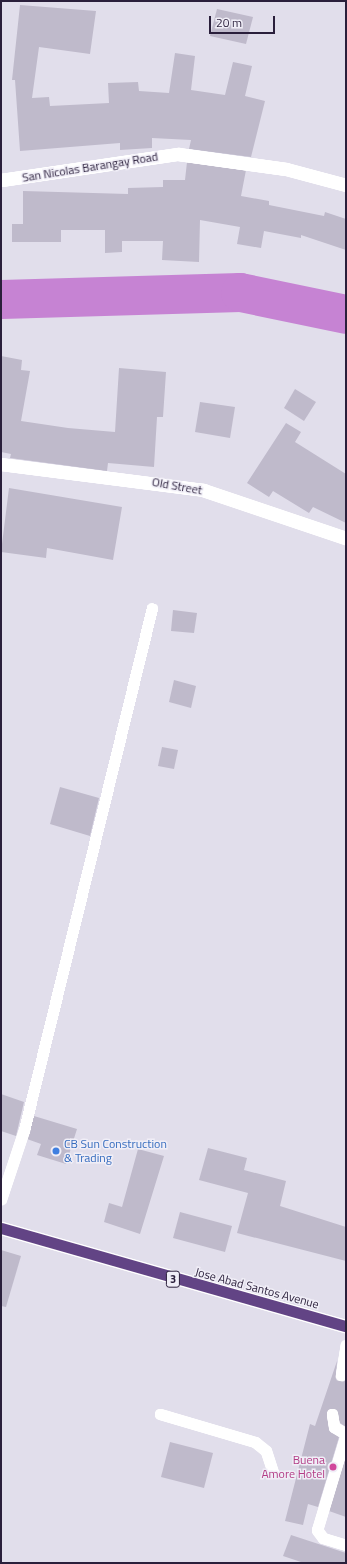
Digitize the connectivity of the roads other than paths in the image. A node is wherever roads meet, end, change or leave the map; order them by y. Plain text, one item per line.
1 (1, 180) edge
2 (346, 185) edge
3 (1, 464) edge
4 (346, 538) edge
5 (152, 608) dead end
6 (1, 1200) edge
7 (1, 1228) edge
8 (346, 1326) edge
9 (346, 1345) edge
10 (341, 1375) dead end
11 (160, 1414) dead end
12 (332, 1414) dead end
13 (346, 1434) edge
14 (273, 1472) dead end
15 (346, 1545) edge

1 - 2 street, San Nicolas Barangay Road
3 - 4 street, Old Street
5 - 6 lane
7 - 8 highway, Jose Abad Santos Avenue / 3
9 - 10 lane
11 - 14 lane
12 - 13 lane
13 - 15 lane

